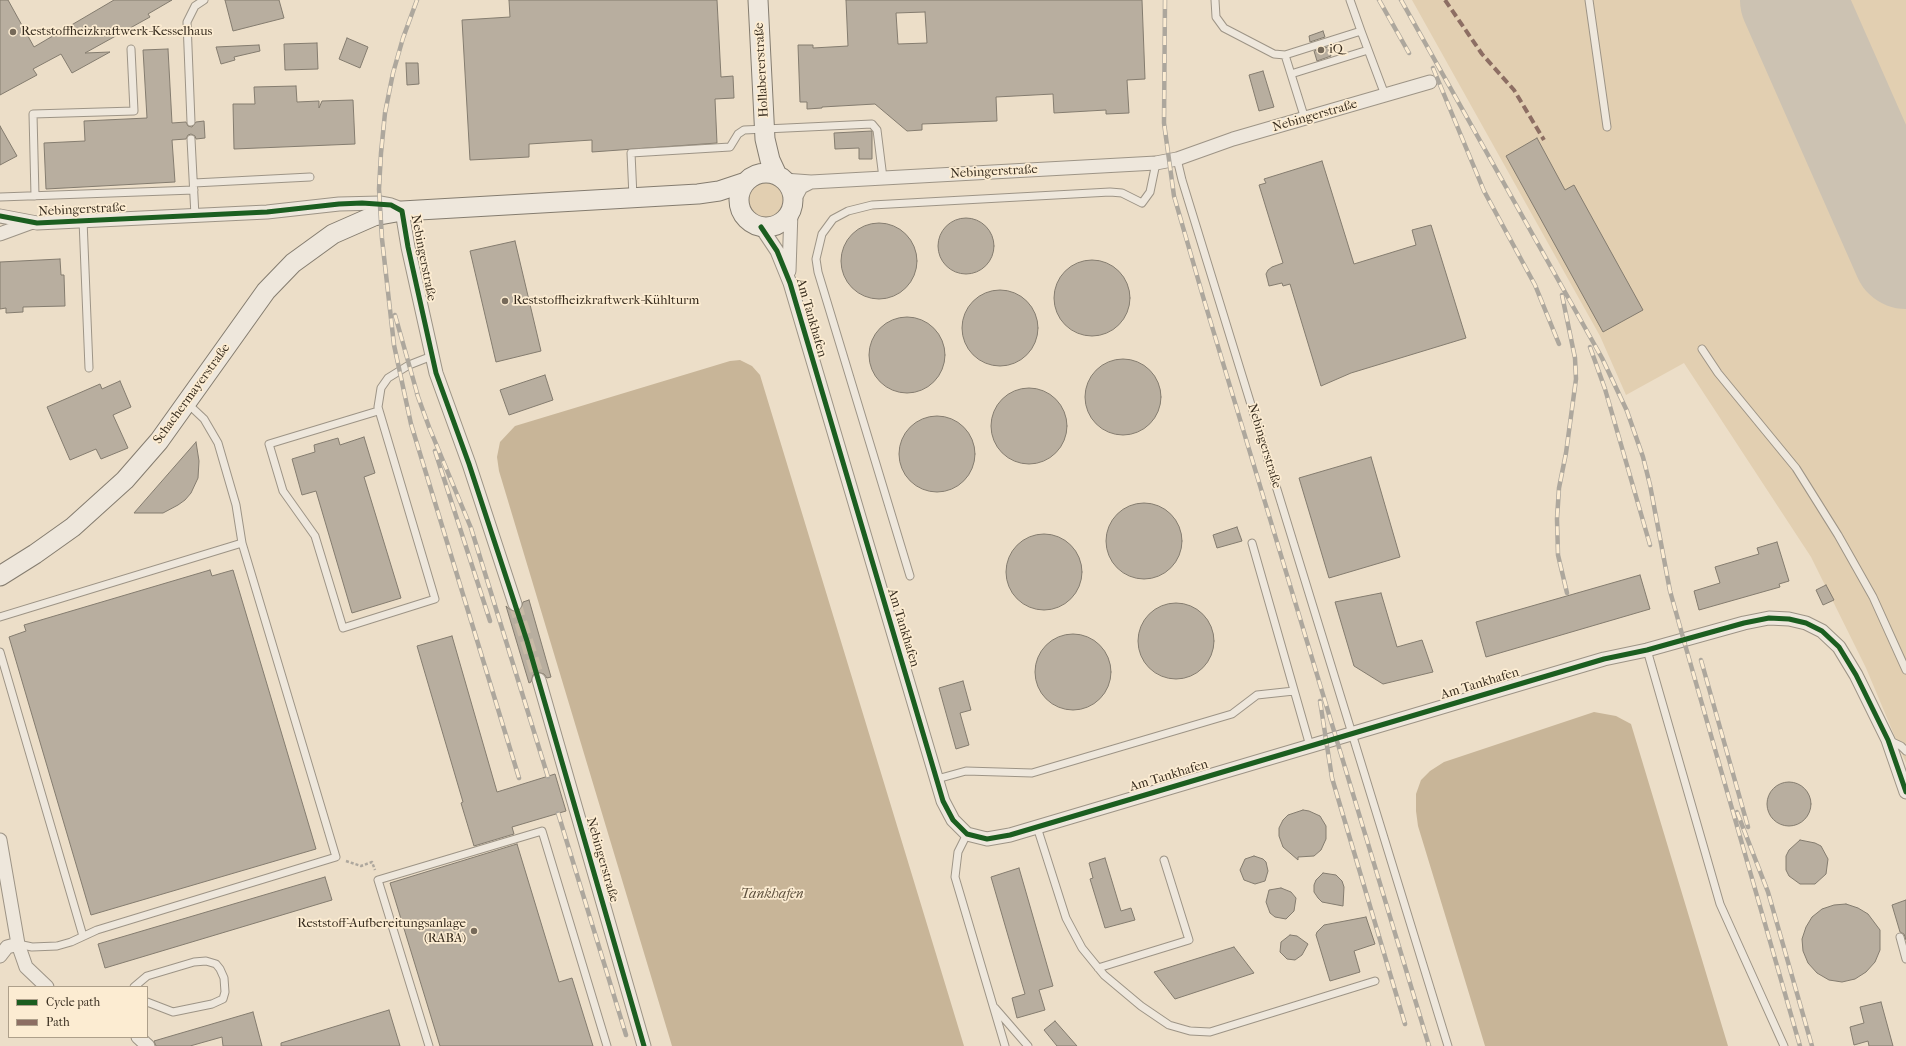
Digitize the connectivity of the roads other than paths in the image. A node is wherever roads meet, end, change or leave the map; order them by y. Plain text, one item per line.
1 (204, 0) edge
2 (758, 0) edge
3 (1215, 0) edge
4 (1350, 0) edge
5 (1589, 0) edge
6 (1361, 31) junction
7 (131, 49) dead end
8 (1368, 50) junction
9 (1285, 55) junction
10 (1291, 74) junction
11 (1430, 82) dead end
12 (1385, 95) junction
13 (1304, 119) junction
14 (190, 122) dead end
15 (1607, 127) dead end
16 (765, 134) junction
17 (191, 139) dead end
18 (1178, 159) junction
19 (1156, 163) junction
20 (310, 177) dead end
21 (780, 178) junction
22 (883, 178) junction
23 (751, 179) junction
24 (811, 182) junction
25 (194, 186) junction
26 (698, 194) junction
27 (35, 196) junction
28 (0, 197) edge
29 (633, 197) junction
30 (792, 207) junction
31 (402, 210) junction
32 (741, 211) junction
33 (381, 214) joint
34 (0, 216) edge
35 (195, 216) junction
36 (82, 220) junction
37 (30, 223) junction
38 (761, 227) junction
39 (0, 234) edge
40 (790, 282) junction
41 (1702, 349) dead end
42 (432, 356) junction
43 (89, 368) dead end
44 (186, 403) junction
45 (378, 411) junction
46 (242, 543) junction
47 (1252, 543) dead end
48 (0, 576) edge
49 (910, 576) dead end
50 (515, 604) tunnel mouth
51 (0, 617) edge
52 (1647, 650) junction
53 (0, 652) edge
54 (1906, 670) edge
55 (538, 680) tunnel mouth
56 (1294, 691) junction
57 (1351, 734) junction
58 (1888, 740) junction
59 (1310, 746) junction
60 (1906, 751) edge
61 (937, 779) junction
62 (1906, 792) edge
63 (1038, 827) junction
64 (967, 834) junction
65 (0, 840) edge
66 (1164, 860) dead end
67 (83, 936) junction
68 (1900, 937) dead end
69 (18, 944) junction
70 (0, 956) edge
71 (1906, 959) edge
72 (1098, 968) junction
73 (1376, 981) dead end
74 (46, 986) edge
75 (135, 986) edge
76 (148, 1002) edge
77 (993, 1006) junction
78 (139, 1038) edge
79 (148, 1046) edge
80 (429, 1046) edge
81 (607, 1046) edge
82 (644, 1046) edge
83 (1005, 1046) edge
84 (1028, 1046) edge
85 (1448, 1046) edge
86 (1784, 1046) edge

1 - 14 lane
2 - 16 street, Hollabererstraße
3 - 9 lane
4 - 6 lane
5 - 15 lane
6 - 8 lane
6 - 9 lane
7 - 27 lane
8 - 10 lane
8 - 12 lane
9 - 10 lane
10 - 13 lane
11 - 12 street, Nebingerstraße
12 - 13 street, Nebingerstraße
13 - 18 street, Nebingerstraße
16 - 21 street, Hollabererstraße
16 - 22 lane
16 - 23 street, Hollabererstraße
16 - 29 lane
17 - 25 lane
18 - 19 street, Nebingerstraße
18 - 57 lane, Nebingerstraße
19 - 22 street, Nebingerstraße
19 - 49 lane
20 - 25 lane
21 - 23 street, Nebingerstraße
21 - 24 street, Nebingerstraße
21 - 30 street
22 - 24 street, Nebingerstraße
23 - 26 street, Nebingerstraße
23 - 32 street
24 - 30 street
25 - 27 lane
25 - 35 lane
26 - 29 street, Nebingerstraße
26 - 32 street, Nebingerstraße
27 - 28 lane
29 - 31 street, Nebingerstraße
30 - 38 street
30 - 40 street, Am Tankhafen
31 - 33 street, Nebingerstraße
31 - 35 street, Nebingerstraße
31 - 42 street, Nebingerstraße
32 - 38 street
33 - 44 street, Schachermayerstraße
34 - 37 street, Nebingerstraße
35 - 36 street, Nebingerstraße
36 - 37 street, Nebingerstraße
36 - 43 lane
37 - 39 street, Nebingerstraße
38 - 40 street, Am Tankhafen
40 - 61 street, Am Tankhafen
41 - 54 lane
42 - 45 lane
42 - 50 street, Nebingerstraße
44 - 46 lane
44 - 48 street, Schachermayerstraße
45 - 45 lane
46 - 51 lane
46 - 67 lane
47 - 56 lane
52 - 57 street, Am Tankhafen
52 - 58 street, Am Tankhafen
52 - 86 lane
53 - 67 lane
55 - 82 street, Nebingerstraße
56 - 59 lane
56 - 61 lane
57 - 59 street, Am Tankhafen
57 - 85 lane, Nebingerstraße
58 - 60 lane
58 - 62 street, Am Tankhafen
59 - 63 street, Am Tankhafen
61 - 64 street, Am Tankhafen
63 - 64 street, Am Tankhafen
63 - 72 lane
64 - 77 lane
65 - 69 street
66 - 72 lane
67 - 69 lane
68 - 71 lane
69 - 70 street
69 - 74 street
72 - 73 lane
75 - 76 lane
77 - 83 lane
77 - 84 lane
78 - 79 street
80 - 81 lane

